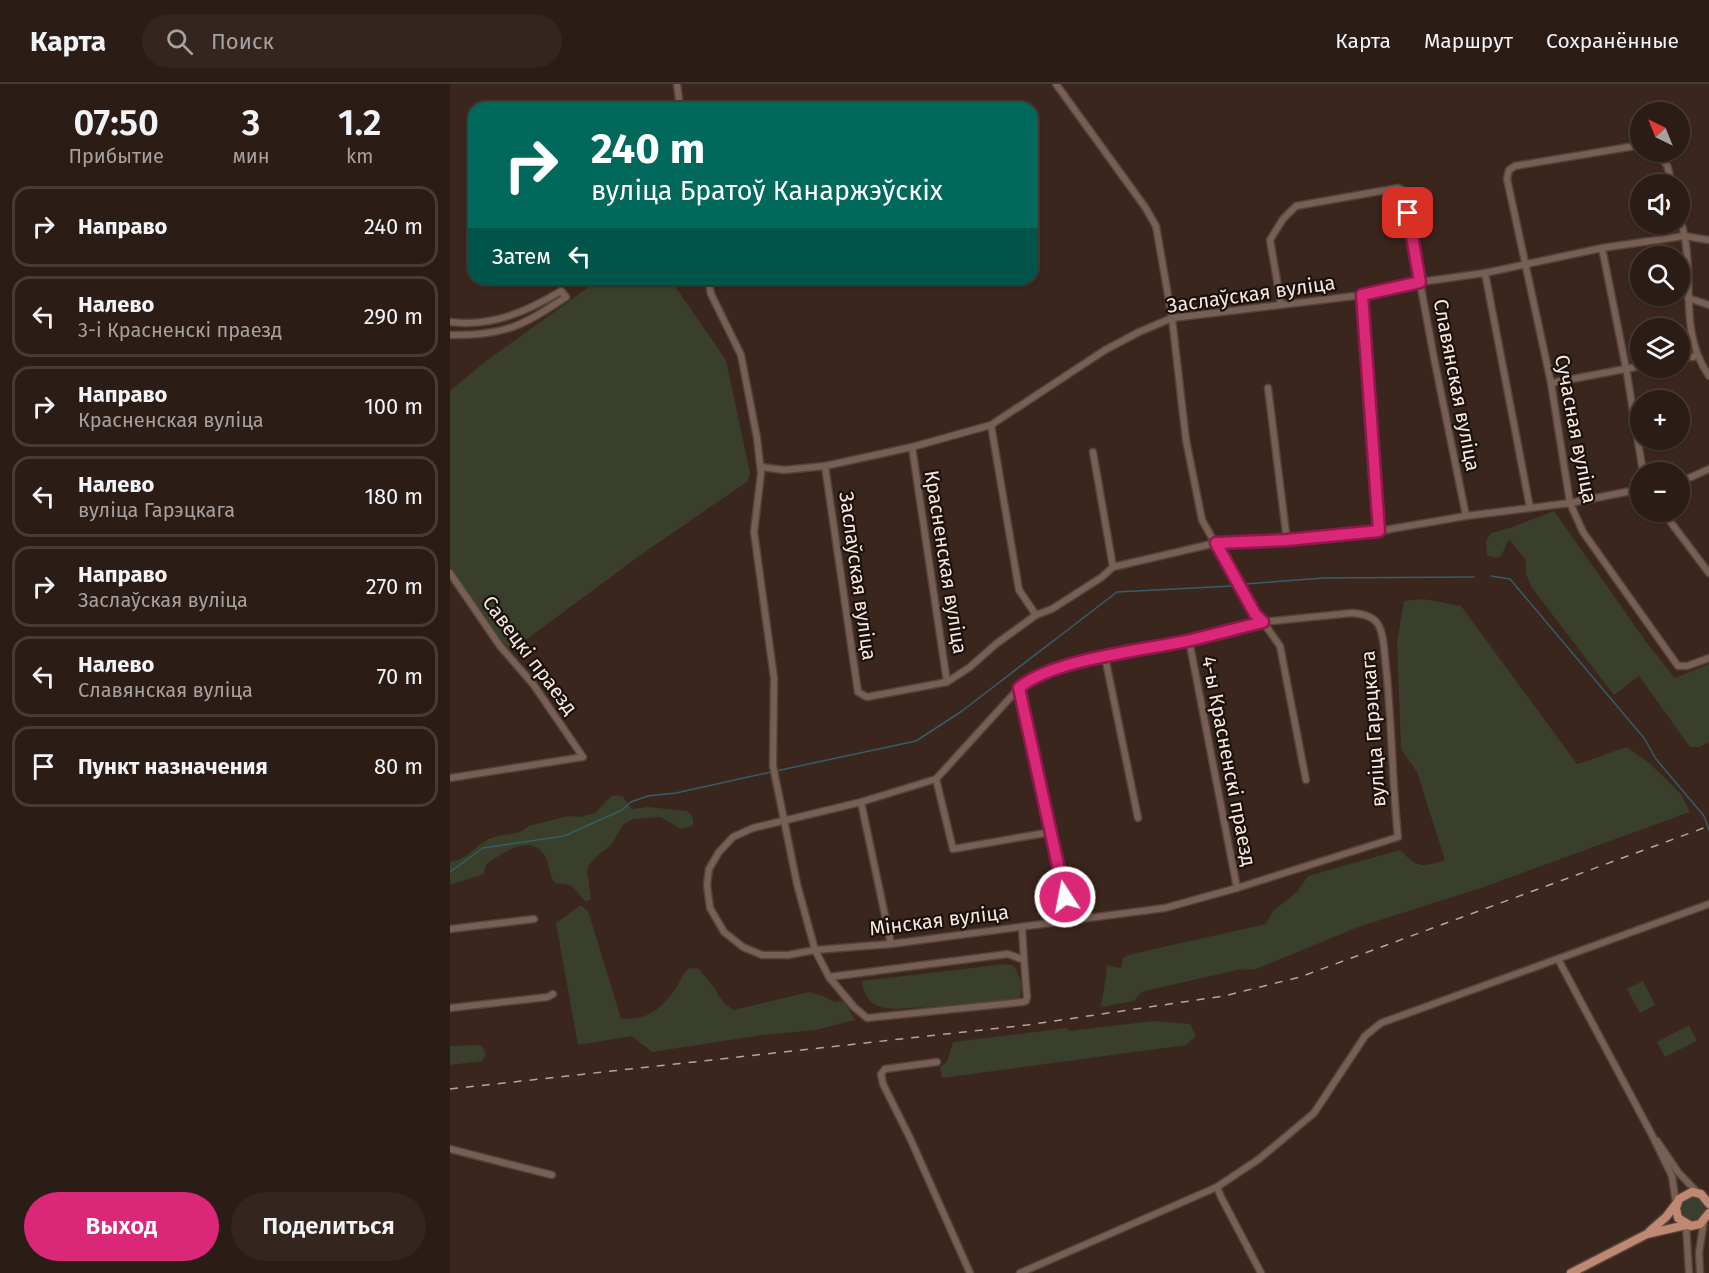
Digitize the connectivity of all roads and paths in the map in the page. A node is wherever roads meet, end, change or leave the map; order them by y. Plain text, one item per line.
1 (677, 84) edge
2 (1056, 84) edge
3 (679, 102) edge
4 (1630, 147) edge
5 (1684, 236) junction
6 (1709, 240) edge
7 (1686, 246) edge
8 (1602, 248) junction
9 (1526, 264) junction
10 (1485, 273) junction
11 (1420, 282) junction
12 (709, 285) edge
13 (1362, 295) junction
14 (1690, 299) edge
15 (1281, 304) junction
16 (1709, 305) edge
17 (1689, 306) edge
18 (1173, 318) junction
19 (450, 322) edge
20 (450, 335) edge
21 (1697, 356) junction
22 (1690, 357) edge
23 (1630, 367) edge
24 (1626, 368) junction
25 (1709, 375) edge
26 (1551, 383) junction
27 (1268, 388) dead end
28 (991, 425) junction
29 (912, 447) junction
30 (1093, 452) dead end
31 (1641, 462) edge
32 (825, 466) junction
33 (761, 467) junction
34 (1709, 469) edge
35 (1690, 478) edge
36 (1630, 491) edge
37 (1570, 503) junction
38 (1530, 508) junction
39 (1466, 516) junction
40 (1671, 522) edge
41 (1379, 531) junction
42 (1287, 540) junction
43 (1216, 543) junction
44 (1113, 567) junction
45 (450, 573) edge
46 (1709, 573) edge
47 (1036, 615) junction
48 (1263, 622) junction
49 (1189, 640) junction
50 (1105, 657) junction
51 (1709, 658) edge
52 (947, 682) junction
53 (1019, 688) junction
54 (858, 692) joint
55 (450, 778) edge
56 (936, 779) junction
57 (1306, 780) dead end
58 (861, 802) junction
59 (1138, 818) dead end
60 (784, 821) junction
61 (1051, 832) junction
62 (1398, 837) joint
63 (1237, 888) junction
64 (1709, 904) edge
65 (534, 919) dead end
66 (1069, 920) junction
67 (1022, 927) junction
68 (450, 929) edge
69 (891, 944) junction
70 (815, 950) junction
71 (1558, 959) junction
72 (1023, 960) junction
73 (829, 978) junction
74 (552, 994) dead end
75 (450, 1008) edge
76 (938, 1062) dead end
77 (1652, 1135) junction
78 (450, 1149) edge
79 (552, 1175) dead end
80 (1217, 1186) junction
81 (1709, 1191) edge
82 (1697, 1192) junction
83 (1676, 1203) junction
84 (1709, 1204) edge
85 (1707, 1217) edge
86 (1686, 1225) junction
87 (1647, 1234) junction
88 (1260, 1271) edge
89 (970, 1273) edge
90 (1020, 1273) edge
91 (1571, 1273) edge
92 (1689, 1273) edge
93 (1700, 1273) edge

1 - 3 street
2 - 18 street
4 - 9 street, Сучасная вуліца
5 - 6 street, Заслаўская вуліца
5 - 7 street
5 - 8 street, Заслаўская вуліца
8 - 9 street, Заслаўская вуліца
8 - 24 street
9 - 10 street, Заслаўская вуліца
9 - 26 street, Сучасная вуліца
10 - 11 street, Заслаўская вуліца
10 - 38 street
11 - 13 street, Заслаўская вуліца
11 - 15 street, Славянская вуліца
11 - 39 street, Славянская вуліца
12 - 33 street
13 - 15 street, Заслаўская вуліца
13 - 41 street
14 - 16 street
15 - 18 street, Заслаўская вуліца
17 - 21 street
18 - 28 street, Заслаўская вуліца
18 - 43 street
19 - 20 street
21 - 22 street
21 - 25 street
23 - 24 street
24 - 26 street
24 - 31 street
26 - 37 street, Сучасная вуліца
27 - 42 street
28 - 29 street, Заслаўская вуліца
28 - 47 street
29 - 32 street, Заслаўская вуліца
29 - 52 street, Красненская вуліца
30 - 44 street
32 - 33 street, Заслаўская вуліца
32 - 54 street, Заслаўская вуліца
33 - 60 street
34 - 35 street
36 - 37 street, Красненская вуліца
37 - 38 street, Красненская вуліца
37 - 51 street, Сучасная вуліца
38 - 39 street, Красненская вуліца
39 - 41 street, Красненская вуліца
40 - 46 street
41 - 42 street, Красненская вуліца
42 - 43 street, Красненская вуліца
43 - 44 street, Красненская вуліца
43 - 48 street
44 - 47 street, Красненская вуліца
45 - 55 street, Савецкі праезд
47 - 52 street, Красненская вуліца
48 - 49 street
48 - 57 street
48 - 62 street, вуліца Гарэцкага
49 - 50 street
49 - 63 street, 4-ы Красненскі праезд
50 - 53 street
50 - 59 street
52 - 54 street, Красненская вуліца
53 - 56 street
53 - 61 street
56 - 58 street
56 - 61 street
58 - 60 street
58 - 69 street
60 - 70 street
60 - 70 street, Мінская вуліца
61 - 66 street
62 - 63 street, Мінская вуліца
63 - 66 street, Мінская вуліца
64 - 71 street
65 - 68 street
66 - 67 street, Мінская вуліца
67 - 69 street, Мінская вуліца
67 - 72 street
69 - 70 street, Мінская вуліца
70 - 73 street
71 - 77 street
71 - 80 street
72 - 73 street
72 - 73 street
74 - 75 street
76 - 89 street
77 - 82 street
77 - 83 street
78 - 79 street
80 - 88 street
80 - 90 street
81 - 82 main road
82 - 83 main road
82 - 84 main road
83 - 86 main road
83 - 87 main road
85 - 86 main road
85 - 93 street
86 - 87 main road
86 - 92 street
87 - 91 main road

